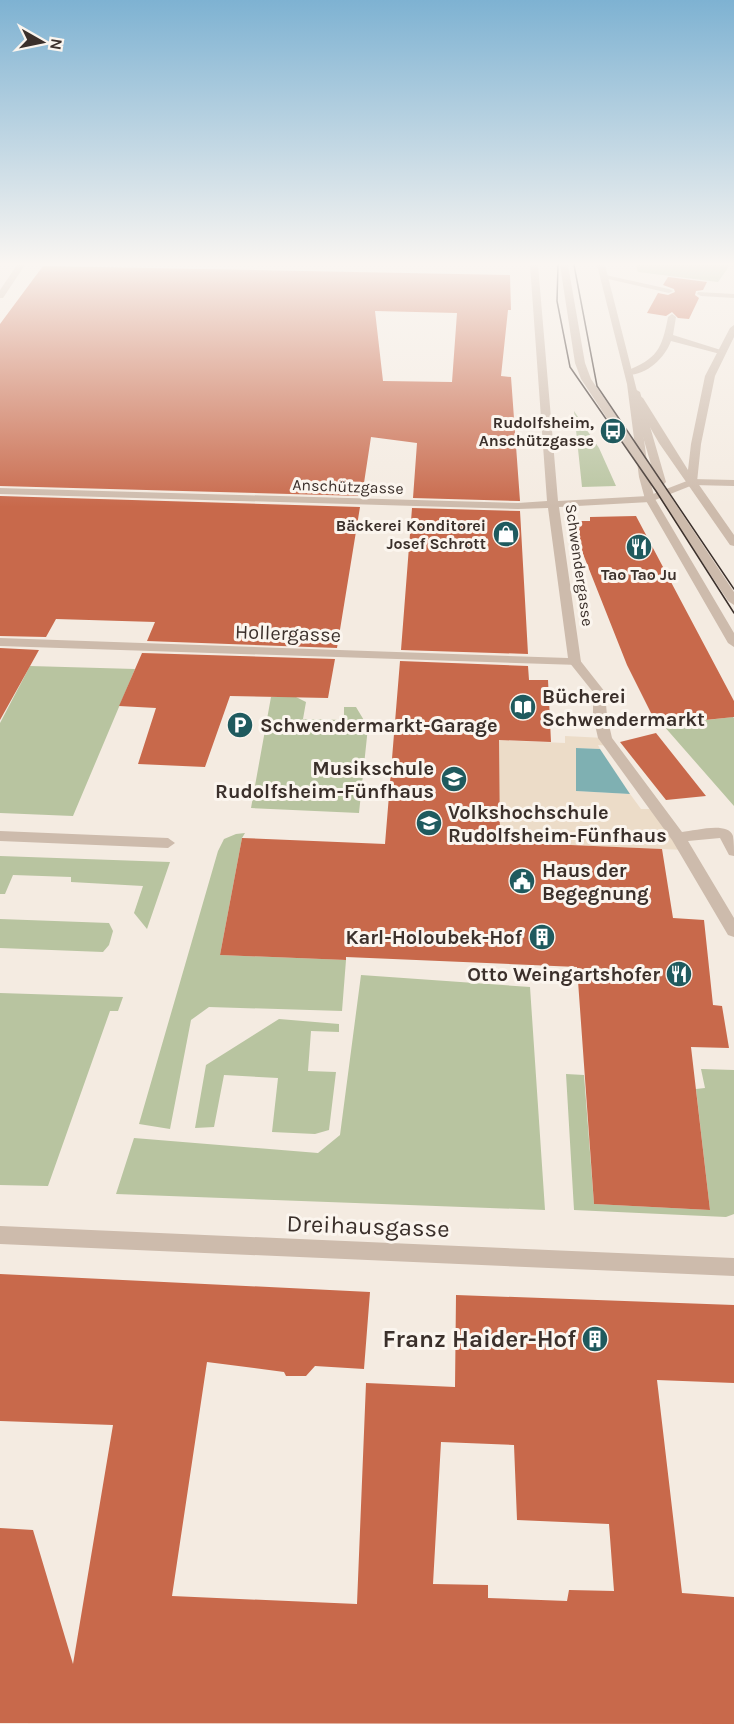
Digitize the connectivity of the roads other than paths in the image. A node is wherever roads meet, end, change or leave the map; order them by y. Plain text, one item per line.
1 (540, 345) edge
2 (577, 345) edge
3 (623, 345) edge
4 (666, 345) edge
5 (695, 345) edge
6 (725, 345) edge
7 (721, 353) junction
8 (630, 373) junction
9 (632, 384) junction
10 (642, 461) junction
11 (692, 482) junction
12 (734, 483) edge
13 (0, 491) edge
14 (665, 493) junction
15 (650, 499) junction
16 (553, 505) junction
17 (734, 543) edge
18 (734, 601) edge
19 (0, 642) edge
20 (734, 644) edge
21 (575, 662) junction
22 (0, 836) edge
23 (678, 837) junction
24 (168, 843) dead end
25 (734, 851) edge
26 (734, 931) edge
27 (0, 1235) edge
28 (734, 1267) edge

1 - 16 street, Schwendergasse
2 - 10 street
3 - 8 street
4 - 8 street
5 - 7 street
6 - 7 street
7 - 11 street
8 - 9 street
9 - 10 street
9 - 11 street
9 - 14 street
10 - 14 street
10 - 15 street
11 - 12 street
11 - 14 street, Anschützgasse
11 - 17 street
13 - 16 street, Anschützgasse
14 - 15 street, Anschützgasse
14 - 18 street
15 - 16 street, Anschützgasse
15 - 20 street
16 - 21 street, Schwendergasse
19 - 21 street, Hollergasse
21 - 23 street
22 - 24 street
23 - 25 street
23 - 26 street
27 - 28 street, Dreihausgasse

